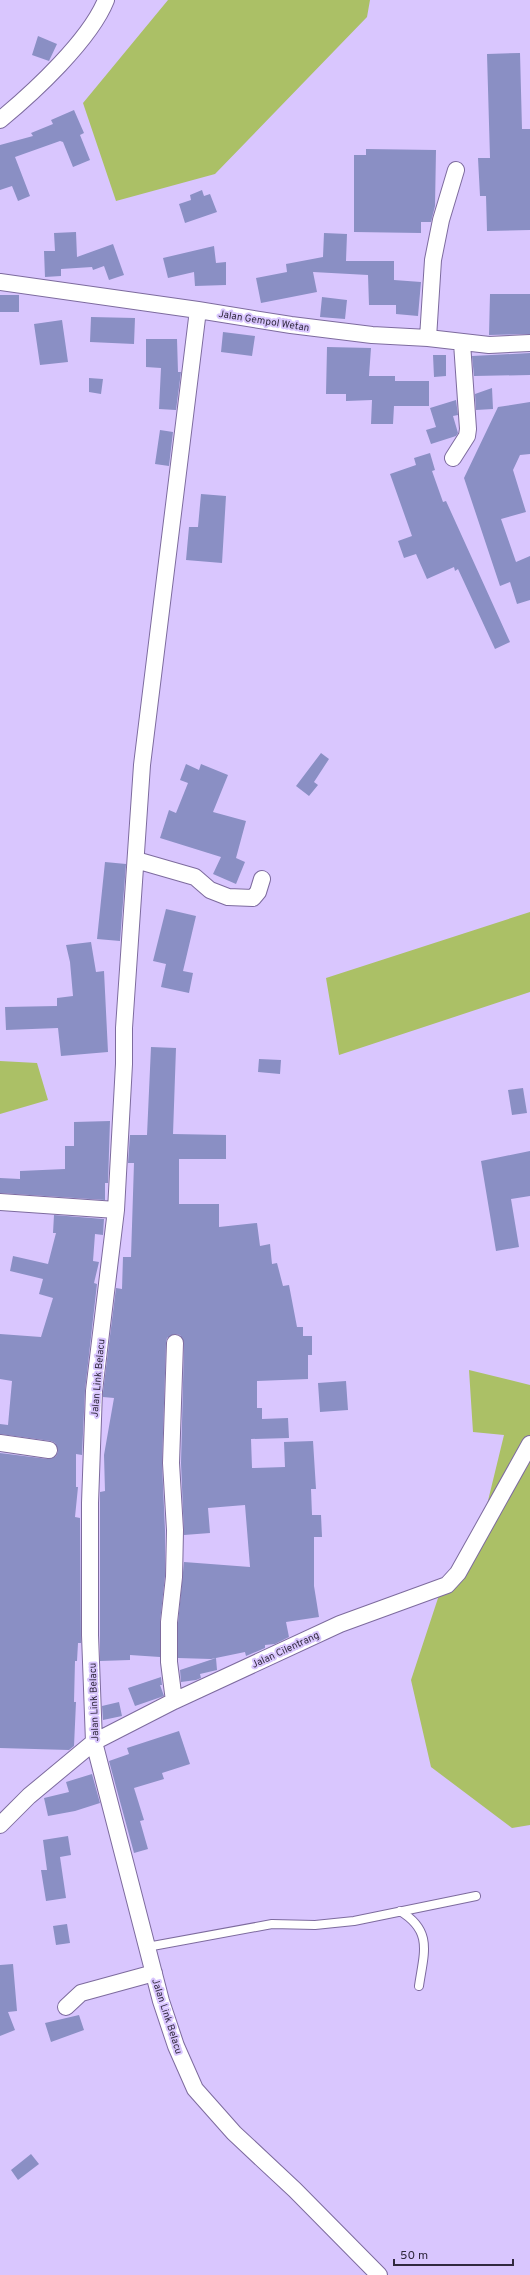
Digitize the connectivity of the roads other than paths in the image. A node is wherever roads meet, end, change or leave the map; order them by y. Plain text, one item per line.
1 (106, 0) edge
2 (0, 120) edge
3 (456, 170) dead end
4 (0, 282) edge
5 (198, 310) junction
6 (428, 338) junction
7 (462, 343) junction
8 (530, 343) edge
9 (453, 458) dead end
10 (136, 860) junction
11 (262, 879) dead end
12 (0, 1202) edge
13 (116, 1210) junction
14 (175, 1344) dead end
15 (0, 1443) edge
16 (530, 1444) edge
17 (49, 1450) dead end
18 (174, 1701) junction
19 (94, 1742) junction
20 (0, 1825) edge
21 (476, 1896) dead end
22 (400, 1911) junction
23 (147, 1947) junction
24 (154, 1973) junction
25 (419, 1986) dead end
26 (66, 2007) dead end
27 (379, 2275) edge

1 - 2 street
3 - 6 street
4 - 5 street, Jalan Gempol Wetan
5 - 6 street, Jalan Gempol Wetan
5 - 10 street, Jalan Link Belacu
6 - 7 street, Jalan Gempol Wetan
7 - 8 street, Jalan Gempol Wetan
7 - 9 street
10 - 11 street
10 - 13 street, Jalan Link Belacu
12 - 13 street
13 - 19 street, Jalan Link Belacu
14 - 18 street
15 - 17 street
16 - 18 street, Jalan Cilentrang
18 - 19 street, Jalan Cilentrang
19 - 20 street, Jalan Cilentrang
19 - 23 street, Jalan Link Belacu
21 - 22 lane
22 - 23 lane
22 - 25 lane
23 - 24 street, Jalan Link Belacu
24 - 26 street
24 - 27 street, Jalan Link Belacu

